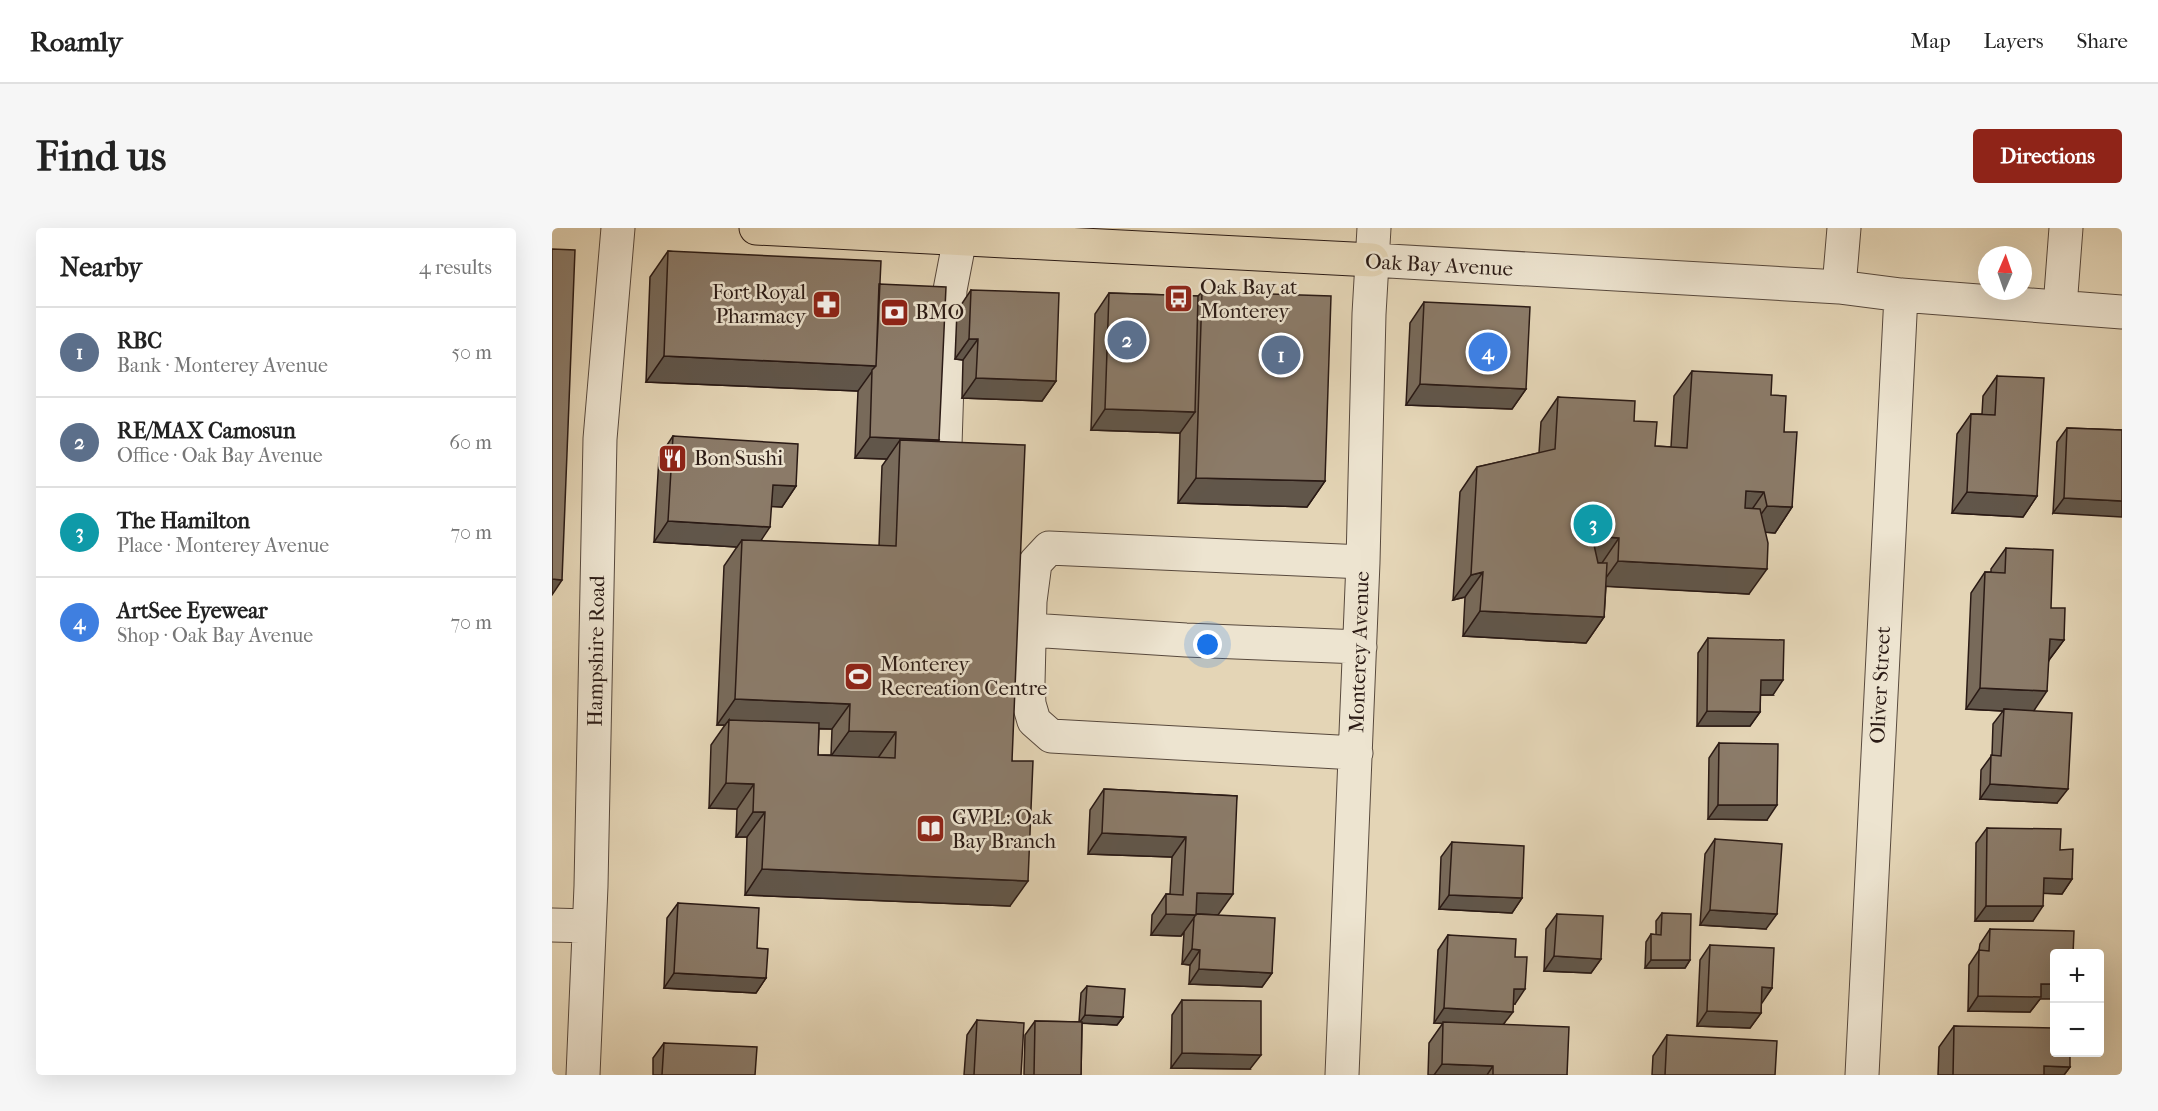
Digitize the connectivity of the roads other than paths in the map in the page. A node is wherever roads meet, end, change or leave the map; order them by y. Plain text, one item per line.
1 (618, 228) edge
2 (756, 228) edge
3 (1374, 228) edge
4 (1844, 228) edge
5 (2066, 228) edge
6 (798, 229) edge
7 (960, 238) junction
8 (1372, 260) junction
9 (1839, 287) junction
10 (1901, 295) junction
11 (2060, 307) junction
12 (2122, 312) edge
13 (945, 445) edge
14 (1363, 562) junction
15 (1030, 630) junction
16 (1360, 647) junction
17 (1356, 753) junction
18 (552, 925) edge
19 (589, 926) junction
20 (583, 1075) edge
21 (1342, 1075) edge
22 (1862, 1075) edge

1 - 19 street, Hampshire Road
2 - 6 main road, Oak Bay Avenue
3 - 8 street, Monterey Avenue
4 - 9 street
5 - 11 street
6 - 7 main road, Oak Bay Avenue
7 - 8 main road, Oak Bay Avenue
7 - 13 street
8 - 9 street, Oak Bay Avenue
8 - 14 street, Monterey Avenue
9 - 10 street, Oak Bay Avenue
10 - 11 street, Oak Bay Avenue
10 - 22 street, Oliver Street
11 - 12 street, Oak Bay Avenue
14 - 15 street
14 - 16 street, Monterey Avenue
15 - 16 street
15 - 17 street
16 - 17 street, Monterey Avenue
17 - 21 street, Monterey Avenue
18 - 19 street
19 - 20 street, Hampshire Road

